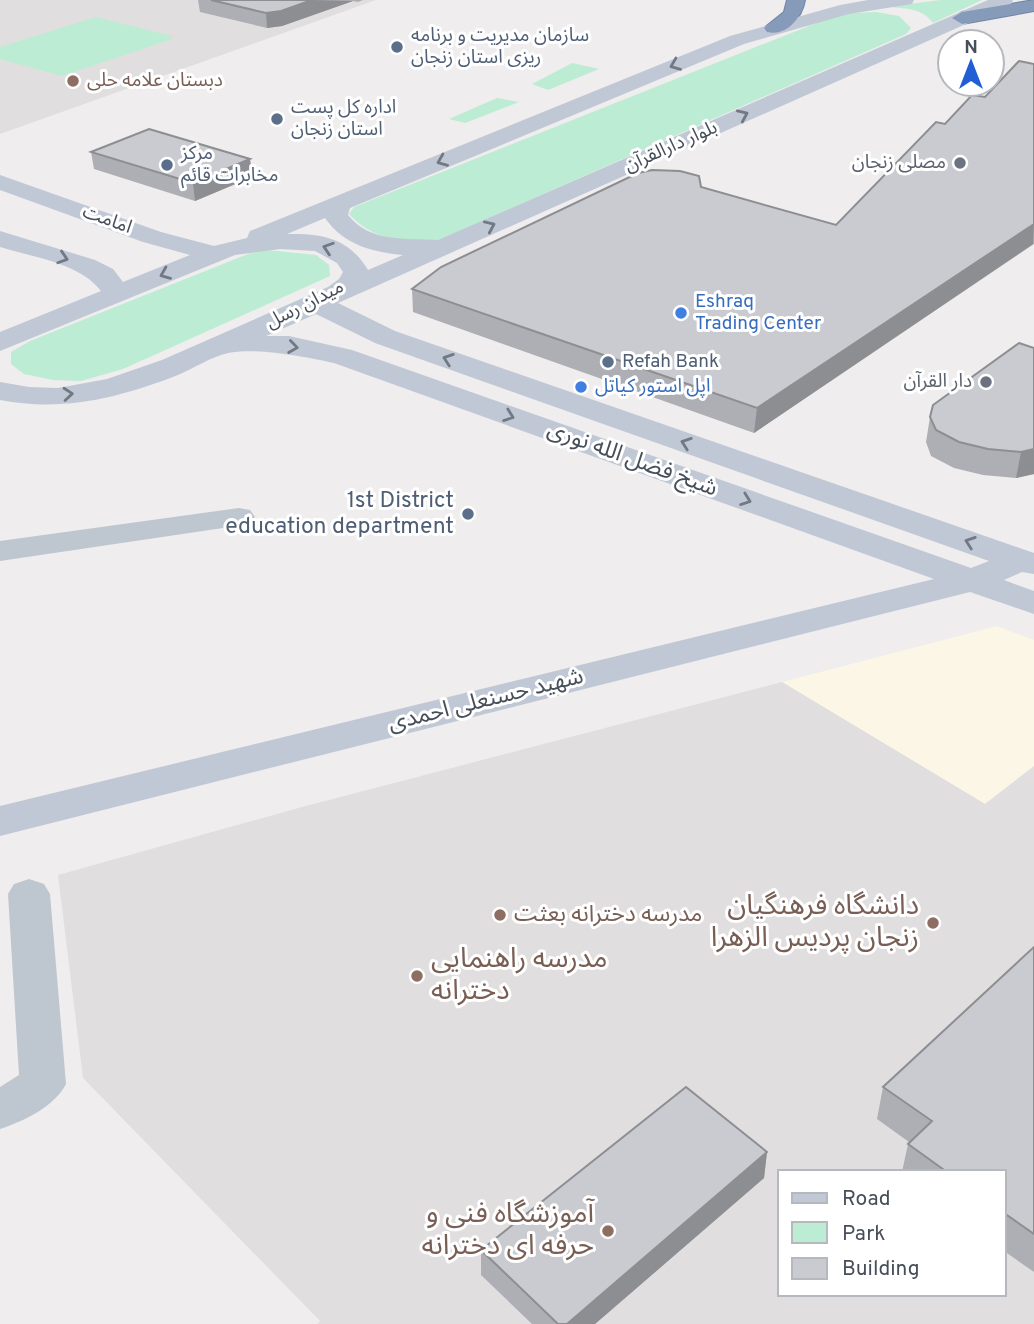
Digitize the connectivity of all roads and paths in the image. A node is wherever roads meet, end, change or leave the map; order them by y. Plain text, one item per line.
1 (796, 0) edge
2 (905, 0) edge
3 (1004, 0) edge
4 (1034, 5) edge
5 (848, 9) junction
6 (962, 18) junction
7 (774, 28) junction
8 (926, 34) junction
9 (0, 182) edge
10 (43, 197) junction
11 (0, 198) edge
12 (338, 204) junction
13 (0, 239) edge
14 (443, 247) junction
15 (222, 251) junction
16 (117, 293) junction
17 (327, 298) junction
18 (0, 342) edge
19 (225, 344) junction
20 (0, 391) edge
21 (239, 517) dead end
22 (0, 551) edge
23 (1027, 563) edge
24 (972, 581) junction
25 (1034, 603) edge
26 (0, 821) edge
27 (29, 894) dead end
28 (0, 1110) edge

1 - 7 highway
2 - 5 main road
3 - 6 main road, بلوار دارالقرآن
4 - 6 highway
5 - 7 main road
5 - 8 main road
6 - 8 main road, بلوار دارالقرآن
7 -> 12 main road
14 -> 8 main road, بلوار دارالقرآن
9 - 10 main road, امامت
10 - 11 main road
10 - 15 main road, امامت
12 - 14 main road
12 - 15 main road
13 -> 16 main road
14 - 17 main road, بلوار دارالقرآن
15 -> 16 main road, میدان رسل
17 -> 15 main road, میدان رسل
16 - 18 main road, میدان رسل
17 - 19 main road, میدان رسل
23 -> 17 main road, شیخ فضل الله نوری
20 -> 19 main road, میدان رسل
19 -> 24 main road, شیخ فضل الله نوری
21 - 22 street
23 - 24 main road, شهید حسنعلی احمدی
24 - 25 main road, شیخ فضل الله نوری
24 - 26 main road, شهید حسنعلی احمدی
27 - 28 street

